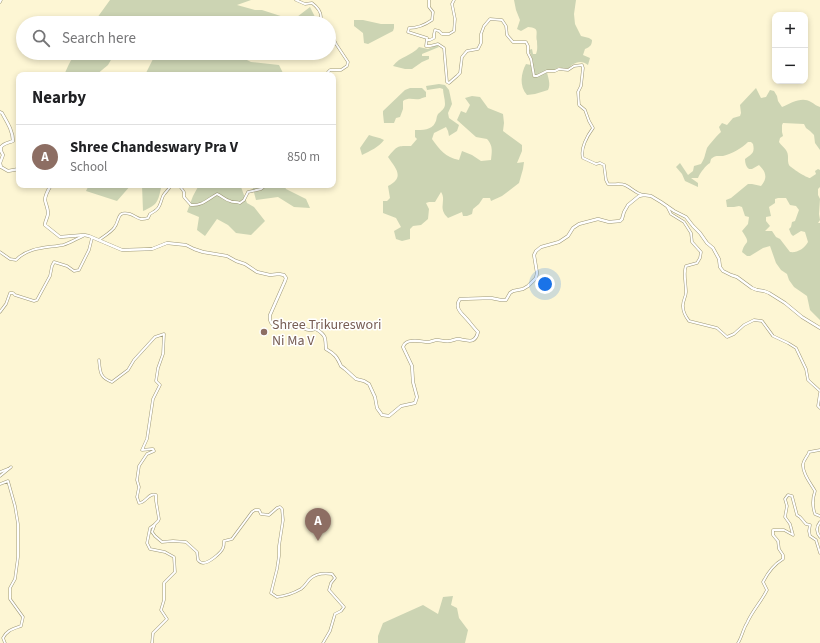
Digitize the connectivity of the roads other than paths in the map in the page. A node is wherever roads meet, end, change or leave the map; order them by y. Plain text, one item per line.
1 (296, 0) edge
2 (429, 0) edge
3 (454, 0) edge
4 (321, 16) edge
5 (427, 40) junction
6 (336, 44) edge
7 (328, 72) edge
8 (0, 112) edge
9 (16, 170) edge
10 (50, 188) edge
11 (170, 188) edge
12 (181, 188) edge
13 (262, 188) edge
14 (644, 195) junction
15 (666, 205) junction
16 (84, 235) junction
17 (92, 238) junction
18 (98, 241) junction
19 (0, 252) edge
20 (0, 312) edge
21 (820, 328) edge
22 (99, 360) dead end
23 (820, 392) edge
24 (820, 408) edge
25 (820, 450) edge
26 (0, 472) edge
27 (0, 476) edge
28 (0, 484) edge
29 (820, 516) edge
30 (820, 522) edge
31 (155, 524) junction
32 (820, 537) edge
33 (820, 553) edge
34 (5, 643) edge
35 (152, 643) edge
36 (322, 643) edge
37 (738, 643) edge

1 - 4 street
2 - 5 street
3 - 5 street
5 - 14 street
6 - 7 street
8 - 9 street
10 - 16 street
11 - 18 street
12 - 13 street
14 - 15 street
14 - 18 street
15 - 21 street
15 - 23 street
16 - 17 street
16 - 19 street
17 - 18 street
17 - 20 street
22 - 31 street
23 - 24 street
25 - 29 street
26 - 27 street
28 - 34 street
30 - 32 street
31 - 35 street
31 - 36 street
33 - 37 street

